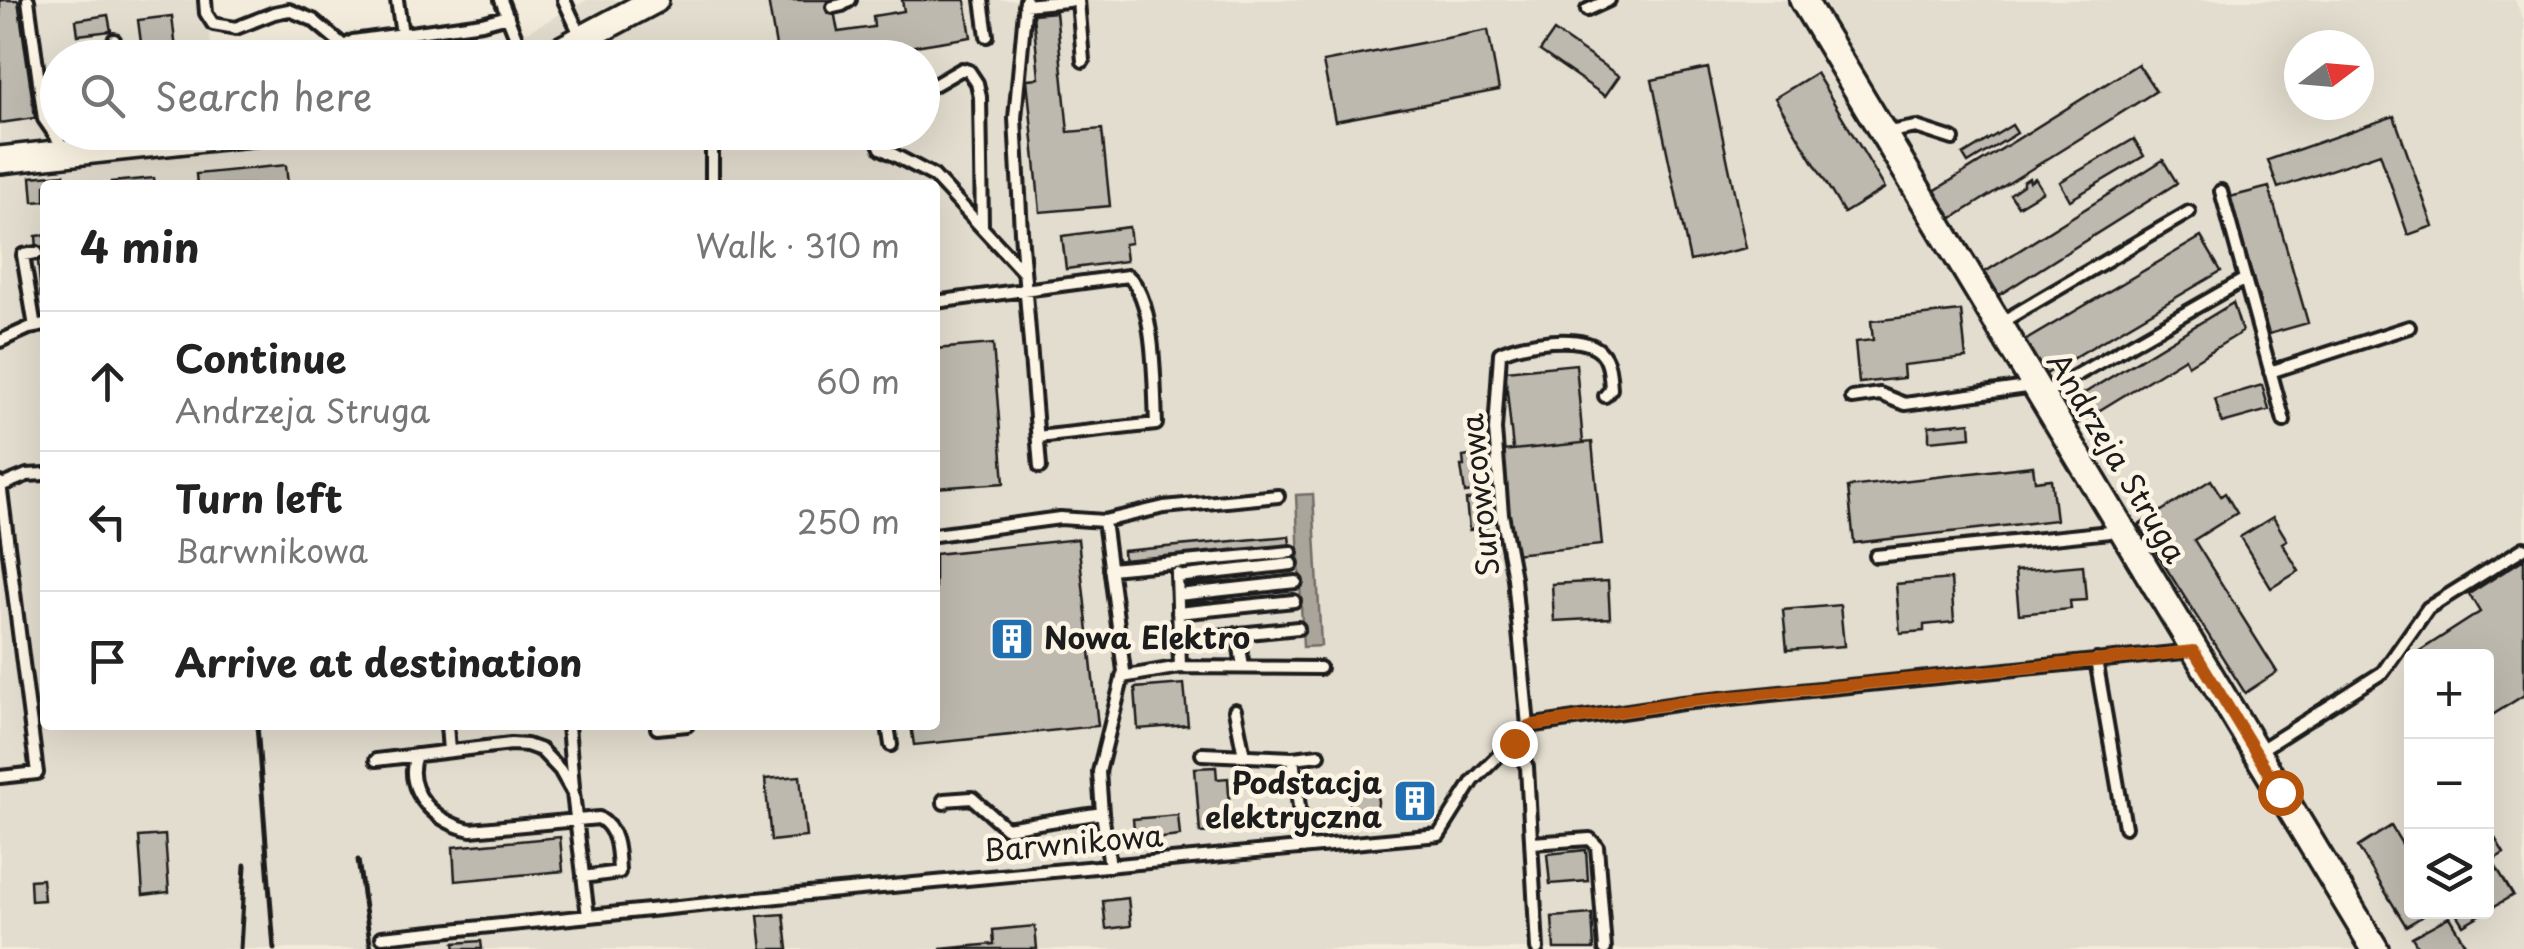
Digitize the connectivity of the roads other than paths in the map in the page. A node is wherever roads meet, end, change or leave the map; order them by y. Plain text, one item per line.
1 (28, 0) edge
2 (205, 0) edge
3 (397, 0) edge
4 (501, 0) edge
5 (564, 0) edge
6 (655, 0) edge
7 (850, 0) edge
8 (982, 0) edge
9 (1609, 0) edge
10 (1803, 0) edge
11 (1026, 3) edge
12 (834, 7) dead end
13 (1587, 10) dead end
14 (508, 16) junction
15 (402, 34) junction
16 (986, 36) dead end
17 (582, 39) joint
18 (337, 40) edge
19 (365, 40) edge
20 (517, 40) edge
21 (1083, 61) dead end
22 (940, 82) edge
23 (40, 89) edge
24 (1884, 134) junction
25 (1953, 138) dead end
26 (65, 150) edge
27 (77, 150) edge
28 (712, 150) edge
29 (884, 150) edge
30 (67, 153) junction
31 (0, 160) edge
32 (712, 180) edge
33 (938, 180) edge
34 (940, 182) edge
35 (2221, 191) dead end
36 (2189, 212) dead end
37 (982, 226) junction
38 (37, 253) dead end
39 (1025, 273) junction
40 (2245, 279) junction
41 (1026, 288) junction
42 (940, 301) edge
43 (1997, 324) junction
44 (40, 326) edge
45 (2410, 327) dead end
46 (0, 341) edge
47 (2270, 372) junction
48 (2038, 391) junction
49 (1605, 396) dead end
50 (1852, 398) dead end
51 (2284, 421) dead end
52 (1038, 437) junction
53 (1040, 467) dead end
54 (40, 474) edge
55 (0, 485) edge
56 (1278, 496) dead end
57 (1104, 520) junction
58 (2120, 527) junction
59 (940, 534) edge
60 (2524, 548) edge
61 (1876, 556) dead end
62 (1177, 562) junction
63 (1110, 569) junction
64 (1252, 569) junction
65 (1177, 578) junction
66 (1296, 582) dead end
67 (1256, 586) junction
68 (1220, 590) junction
69 (1178, 595) junction
70 (1294, 601) dead end
71 (1260, 605) junction
72 (1222, 608) junction
73 (1178, 613) junction
74 (1298, 628) dead end
75 (1238, 634) junction
76 (1179, 640) junction
77 (2194, 651) junction
78 (2096, 660) junction
79 (1180, 667) junction
80 (1242, 667) junction
81 (1320, 668) dead end
82 (1122, 676) junction
83 (1235, 710) dead end
84 (1528, 726) junction
85 (447, 730) edge
86 (568, 730) edge
87 (888, 730) edge
88 (1514, 743) junction
89 (890, 746) dead end
90 (449, 751) junction
91 (2256, 752) junction
92 (1202, 754) dead end
93 (416, 755) junction
94 (1319, 755) dead end
95 (1244, 756) junction
96 (1292, 758) junction
97 (376, 760) dead end
98 (0, 777) edge
99 (573, 793) junction
100 (944, 803) dead end
101 (1102, 814) junction
102 (576, 820) junction
103 (2125, 827) dead end
104 (1532, 842) junction
105 (1304, 848) junction
106 (1110, 866) junction
107 (582, 876) junction
108 (588, 916) junction
109 (382, 938) dead end
110 (1537, 949) edge
111 (1605, 949) edge
112 (2375, 949) edge

1 - 23 lane
2 - 18 lane
3 - 15 lane
4 - 14 lane
5 - 17 lane
6 - 17 street
7 - 12 lane
8 - 16 lane
9 - 13 lane
10 - 24 street, Andrzeja Struga
11 - 21 lane
11 - 39 lane
14 - 15 lane
14 - 20 lane
15 - 19 lane
22 - 37 lane
24 - 25 lane
24 - 43 street, Andrzeja Struga
26 - 30 lane
27 - 30 street
28 - 32 lane
29 - 33 lane
30 - 31 street
34 - 37 lane
35 - 40 lane
36 - 43 lane
37 - 39 lane
38 - 44 lane
39 - 41 lane
40 - 47 lane
40 - 48 lane
41 - 42 lane
41 - 52 lane
41 - 52 lane
43 - 48 street, Andrzeja Struga
44 - 46 lane
45 - 47 lane
47 - 51 lane
48 - 50 lane
48 - 58 street, Andrzeja Struga
49 - 84 lane, Surowcowa
52 - 53 lane
54 - 55 lane
55 - 98 lane
56 - 57 lane
57 - 59 lane
57 - 63 lane
58 - 61 lane
58 - 77 street, Andrzeja Struga
60 - 91 lane
62 - 63 lane
62 - 64 lane
62 - 65 lane
63 - 82 lane
64 - 65 lane
64 - 67 lane
65 - 69 lane
66 - 67 lane
67 - 68 lane
67 - 71 lane
68 - 69 lane
68 - 72 lane
69 - 73 lane
70 - 71 lane
71 - 72 lane
72 - 73 lane
73 - 76 lane
74 - 75 lane
75 - 76 lane
75 - 80 lane
76 - 79 lane
77 - 78 lane
77 - 91 street, Andrzeja Struga
78 - 84 lane
78 - 103 lane
79 - 80 lane
79 - 82 lane
80 - 81 lane
82 - 101 lane
83 - 95 lane
84 - 88 lane, Barwnikowa
85 - 90 lane
86 - 99 lane
87 - 89 lane
88 - 104 lane
88 - 105 lane, Barwnikowa
90 - 93 lane
90 - 99 lane
91 - 112 street, Andrzeja Struga
92 - 95 lane
93 - 97 lane
93 - 102 lane
94 - 96 lane
95 - 96 lane
96 - 105 lane
99 - 102 lane
100 - 101 lane
101 - 106 lane
102 - 107 lane
102 - 107 lane
104 - 110 lane
104 - 111 lane
105 - 106 lane, Barwnikowa
106 - 108 lane, Barwnikowa
107 - 108 lane
108 - 109 lane, Barwnikowa

